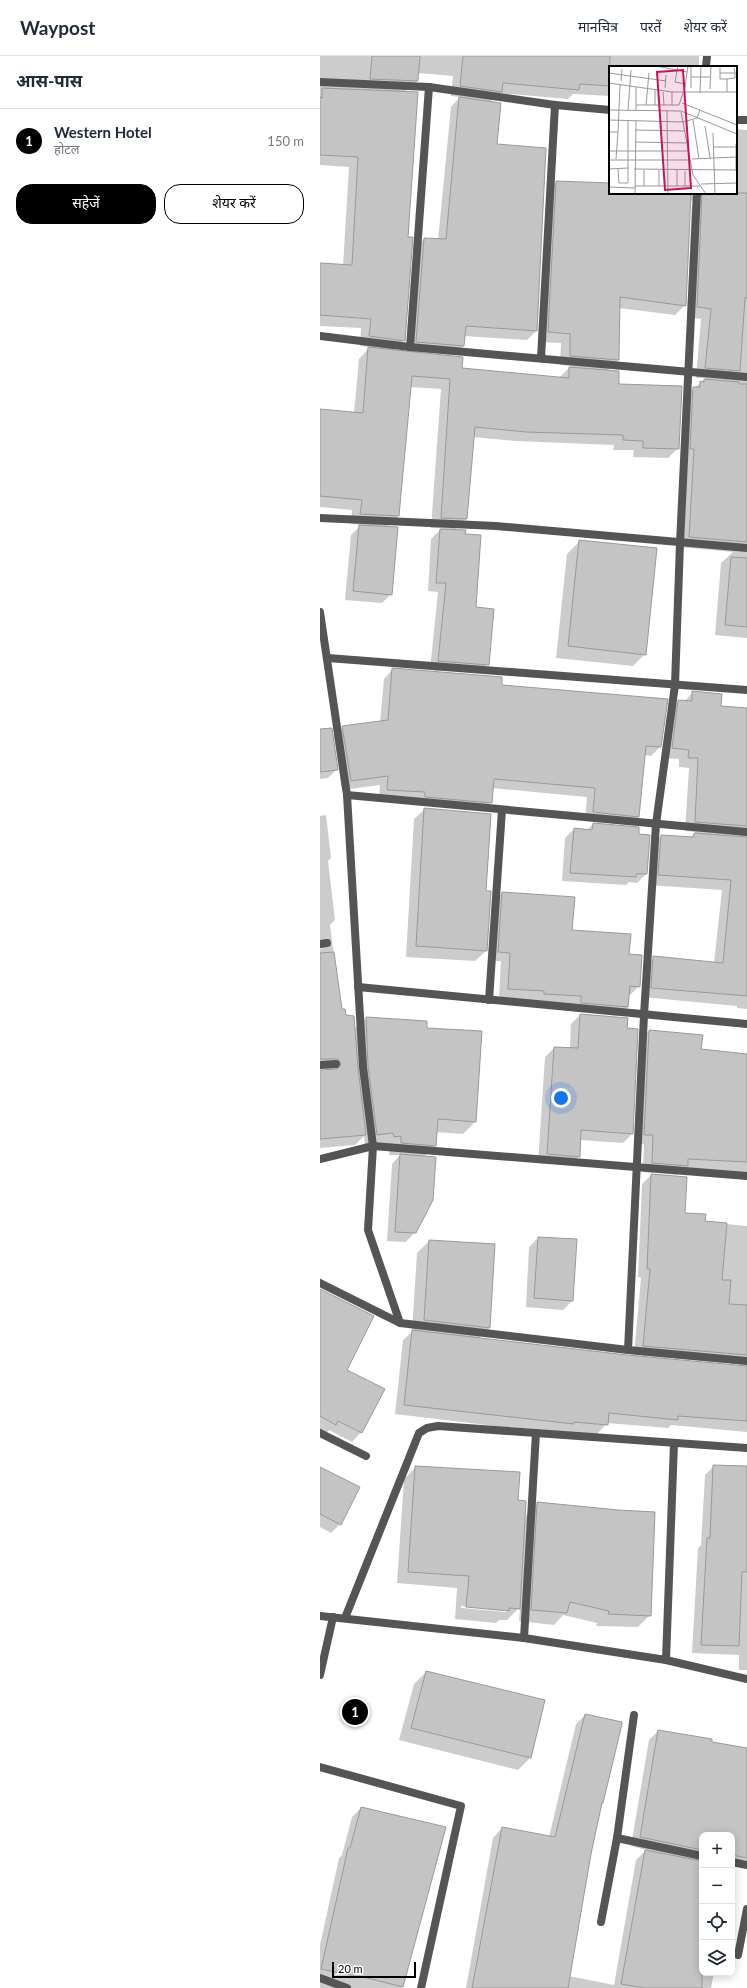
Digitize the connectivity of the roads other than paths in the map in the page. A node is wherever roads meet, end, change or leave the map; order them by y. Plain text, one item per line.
1 (707, 56) edge
2 (706, 66) edge
3 (320, 82) edge
4 (429, 87) junction
5 (555, 105) junction
6 (609, 110) edge
7 (697, 194) edge
8 (320, 336) edge
9 (410, 347) junction
10 (541, 358) junction
11 (689, 371) junction
12 (747, 377) edge
13 (320, 518) edge
14 (680, 543) junction
15 (747, 548) edge
16 (320, 612) edge
17 (328, 658) junction
18 (675, 684) junction
19 (747, 690) edge
20 (347, 795) junction
21 (502, 810) junction
22 (656, 824) junction
23 (747, 832) edge
24 (358, 987) junction
25 (489, 1000) junction
26 (644, 1015) junction
27 (747, 1024) edge
28 (336, 1064) dead end
29 (320, 1065) edge
30 (373, 1146) junction
31 (320, 1159) edge
32 (636, 1166) junction
33 (747, 1176) edge
34 (320, 1283) edge
35 (400, 1322) junction
36 (628, 1350) junction
37 (747, 1361) edge
38 (320, 1433) edge
39 (536, 1433) junction
40 (674, 1443) junction
41 (747, 1448) edge
42 (366, 1456) dead end
43 (320, 1616) edge
44 (332, 1617) junction
45 (345, 1618) junction
46 (524, 1638) junction
47 (666, 1660) junction
48 (320, 1675) edge
49 (747, 1679) edge
50 (634, 1715) dead end
51 (320, 1767) edge
52 (617, 1838) junction
53 (699, 1855) edge
54 (735, 1863) edge
55 (747, 1865) edge
56 (747, 1908) edge
57 (601, 1922) dead end
58 (738, 1955) dead end
59 (320, 1978) edge
60 (347, 1988) edge
61 (421, 1988) edge

1 - 2 street
3 - 4 street
4 - 5 street
4 - 9 street
5 - 6 street
5 - 10 street
7 - 11 street
8 - 9 street
9 - 10 street
10 - 11 street
11 - 12 street
11 - 14 street
13 - 14 street
14 - 15 street
14 - 18 street
16 - 17 street
17 - 18 street
17 - 20 street
18 - 19 street
18 - 22 street
20 - 21 street
20 - 24 street
21 - 22 street
21 - 25 street
22 - 23 street
22 - 26 street
24 - 25 street
24 - 30 street
25 - 26 street
26 - 27 street
26 - 32 street
28 - 29 street
30 - 31 street
30 - 32 street
30 - 35 street
32 - 33 street
32 - 36 street
34 - 35 street
35 - 36 street
36 - 37 street
38 - 42 street
39 - 40 street
39 - 45 street
39 - 46 street
40 - 41 street
40 - 47 street
43 - 44 street
44 - 45 street
44 - 48 street
45 - 46 street
46 - 47 street
47 - 49 street
50 - 52 street
51 - 61 street
52 - 53 street
52 - 57 street
54 - 55 street
56 - 58 street
59 - 60 street

